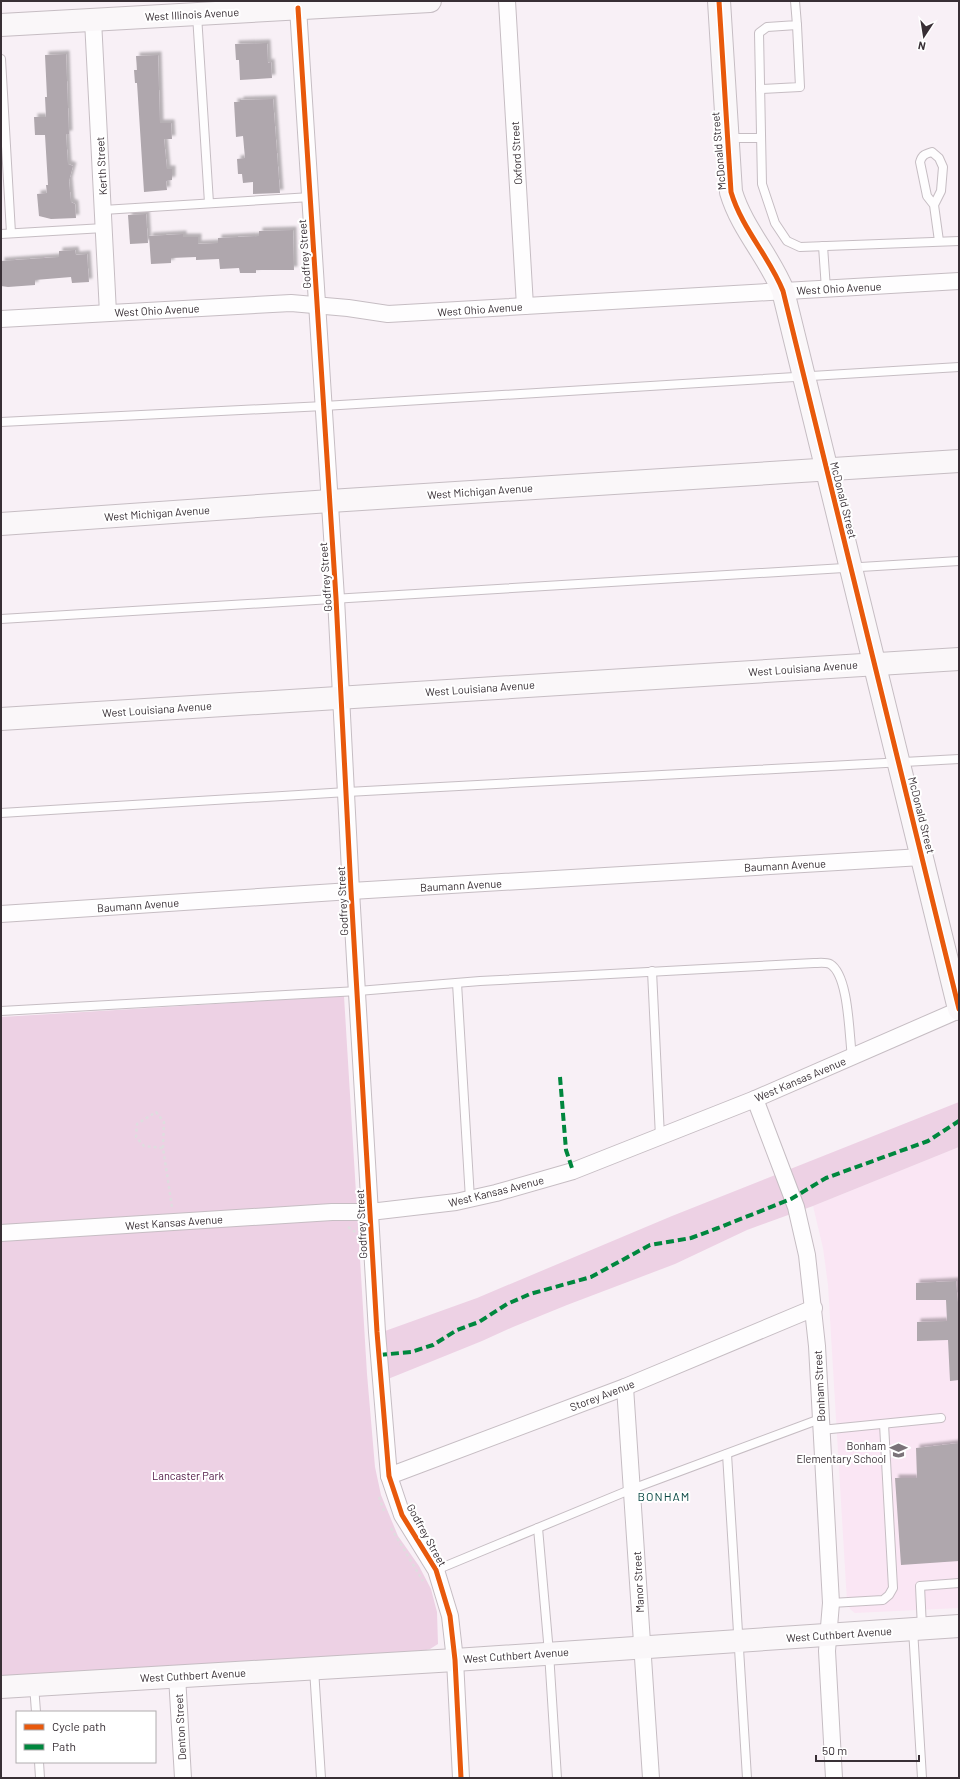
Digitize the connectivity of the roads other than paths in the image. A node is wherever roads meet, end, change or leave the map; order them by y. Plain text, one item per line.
1 (430, 1) edge
2 (507, 1) edge
3 (719, 1) edge
4 (795, 1) edge
5 (220, 7) edge
6 (298, 8) junction
7 (197, 14) junction
8 (93, 20) junction
9 (1, 25) edge
10 (797, 25) junction
11 (1, 60) edge
12 (760, 89) junction
13 (726, 138) junction
14 (761, 138) junction
15 (311, 197) junction
16 (209, 204) junction
17 (934, 205) junction
18 (103, 210) junction
19 (104, 228) junction
20 (11, 233) junction
21 (1, 234) edge
22 (959, 240) edge
23 (939, 241) junction
24 (823, 246) junction
25 (959, 281) edge
26 (826, 289) junction
27 (783, 291) junction
28 (318, 306) junction
29 (525, 306) junction
30 (108, 313) junction
31 (1, 319) edge
32 (959, 367) edge
33 (804, 377) junction
34 (324, 406) junction
35 (1, 422) edge
36 (959, 462) edge
37 (826, 470) junction
38 (330, 501) junction
39 (1, 524) edge
40 (959, 561) edge
41 (851, 568) junction
42 (336, 598) junction
43 (1, 619) edge
44 (959, 659) edge
45 (875, 664) junction
46 (342, 697) junction
47 (1, 719) edge
48 (959, 759) edge
49 (898, 761) junction
50 (346, 792) junction
51 (1, 813) edge
52 (922, 857) junction
53 (351, 891) junction
54 (1, 914) edge
55 (652, 972) junction
56 (457, 982) junction
57 (358, 991) junction
58 (959, 1010) edge
59 (1, 1011) edge
60 (852, 1057) junction
61 (755, 1099) junction
62 (660, 1137) junction
63 (470, 1199) junction
64 (370, 1212) junction
65 (1, 1233) edge
66 (814, 1308) junction
67 (625, 1386) junction
68 (941, 1418) dead end
69 (820, 1424) junction
70 (884, 1424) junction
71 (727, 1454) junction
72 (389, 1476) junction
73 (632, 1489) junction
74 (538, 1528) junction
75 (436, 1570) junction
76 (959, 1583) edge
77 (831, 1603) junction
78 (959, 1626) edge
79 (917, 1629) junction
80 (829, 1635) junction
81 (737, 1641) junction
82 (641, 1646) junction
83 (549, 1653) junction
84 (455, 1660) junction
85 (314, 1668) junction
86 (177, 1676) junction
87 (34, 1685) junction
88 (1, 1687) edge
89 (36, 1711) edge
90 (39, 1763) edge
91 (40, 1778) edge
92 (183, 1778) edge
93 (322, 1778) edge
94 (461, 1778) edge
95 (556, 1778) edge
96 (651, 1778) edge
97 (747, 1778) edge
98 (834, 1778) edge
99 (922, 1778) edge

1 - 6 street, West Illinois Avenue
2 - 29 street, Oxford Street
3 - 13 street, McDonald Street
4 - 10 lane
5 - 6 street, West Illinois Avenue
5 - 7 street, West Illinois Avenue
6 - 15 street, Godfrey Street
7 - 8 street, West Illinois Avenue
7 - 16 lane
8 - 9 street, West Illinois Avenue
8 - 18 street, Kerth Street
10 - 12 lane
10 - 12 lane
11 - 20 lane
12 - 14 lane
13 - 14 lane
13 - 27 street, McDonald Street
14 - 24 lane
15 - 16 lane
15 - 28 street, Godfrey Street
16 - 18 lane
17 - 17 lane
17 - 23 lane
18 - 19 street, Kerth Street
19 - 20 lane
19 - 30 street, Kerth Street
20 - 21 lane
22 - 23 lane
23 - 24 lane
24 - 26 lane
25 - 26 street, West Ohio Avenue
26 - 27 street, West Ohio Avenue
27 - 29 street, West Ohio Avenue
27 - 33 street, McDonald Street
28 - 29 street, West Ohio Avenue
28 - 30 street, West Ohio Avenue
28 - 34 street, Godfrey Street
30 - 31 street, West Ohio Avenue
32 - 33 lane
33 - 34 lane
33 - 37 street, McDonald Street
34 - 35 lane
34 - 38 street, Godfrey Street
36 - 37 street, West Michigan Avenue
37 - 38 street, West Michigan Avenue
37 - 41 street, McDonald Street
38 - 39 street, West Michigan Avenue
38 - 42 street, Godfrey Street
40 - 41 lane
41 - 42 lane
41 - 45 street, McDonald Street
42 - 43 lane
42 - 46 street, Godfrey Street
44 - 45 street, West Louisiana Avenue
45 - 46 street, West Louisiana Avenue
45 - 49 street, McDonald Street
46 - 47 street, West Louisiana Avenue
46 - 50 street, Godfrey Street
48 - 49 lane
49 - 50 lane
49 - 52 street, McDonald Street
50 - 51 lane
50 - 53 street, Godfrey Street
52 - 53 street, Baumann Avenue
52 - 58 street, McDonald Street
53 - 54 street, Baumann Avenue
53 - 57 street, Godfrey Street
55 - 56 lane
55 - 60 lane
55 - 62 lane
56 - 57 lane
56 - 63 lane
57 - 59 lane
57 - 64 street, Godfrey Street
58 - 60 street, West Kansas Avenue
60 - 61 street, West Kansas Avenue
61 - 62 street, West Kansas Avenue
61 - 66 street, Bonham Street
62 - 63 street, West Kansas Avenue
63 - 64 street, West Kansas Avenue
64 - 65 street, West Kansas Avenue
64 - 72 street, Godfrey Street
66 - 67 street, Storey Avenue
66 - 69 street, Bonham Street
67 - 72 street, Storey Avenue
67 - 73 street, Manor Street
68 - 70 lane
69 - 70 lane
69 - 71 lane
69 - 77 street, Bonham Street
70 - 77 lane
71 - 73 lane
71 - 81 lane
72 - 75 street, Godfrey Street
73 - 74 lane
73 - 82 street, Manor Street
74 - 75 lane
74 - 83 lane
75 - 84 street, Godfrey Street
76 - 79 lane
77 - 80 street, Bonham Street
78 - 79 street, West Cuthbert Avenue
79 - 80 street, West Cuthbert Avenue
79 - 99 lane
80 - 81 street, West Cuthbert Avenue
80 - 98 street, Bonham Street
81 - 82 street, West Cuthbert Avenue
81 - 97 lane
82 - 83 street, West Cuthbert Avenue
82 - 96 street, Manor Street
83 - 84 street, West Cuthbert Avenue
83 - 95 lane
84 - 85 street, West Cuthbert Avenue
84 - 94 street, Godfrey Street
85 - 86 street, West Cuthbert Avenue
85 - 93 lane
86 - 87 street, West Cuthbert Avenue
86 - 92 street, Denton Street
87 - 88 street, West Cuthbert Avenue
87 - 89 lane
90 - 91 lane

